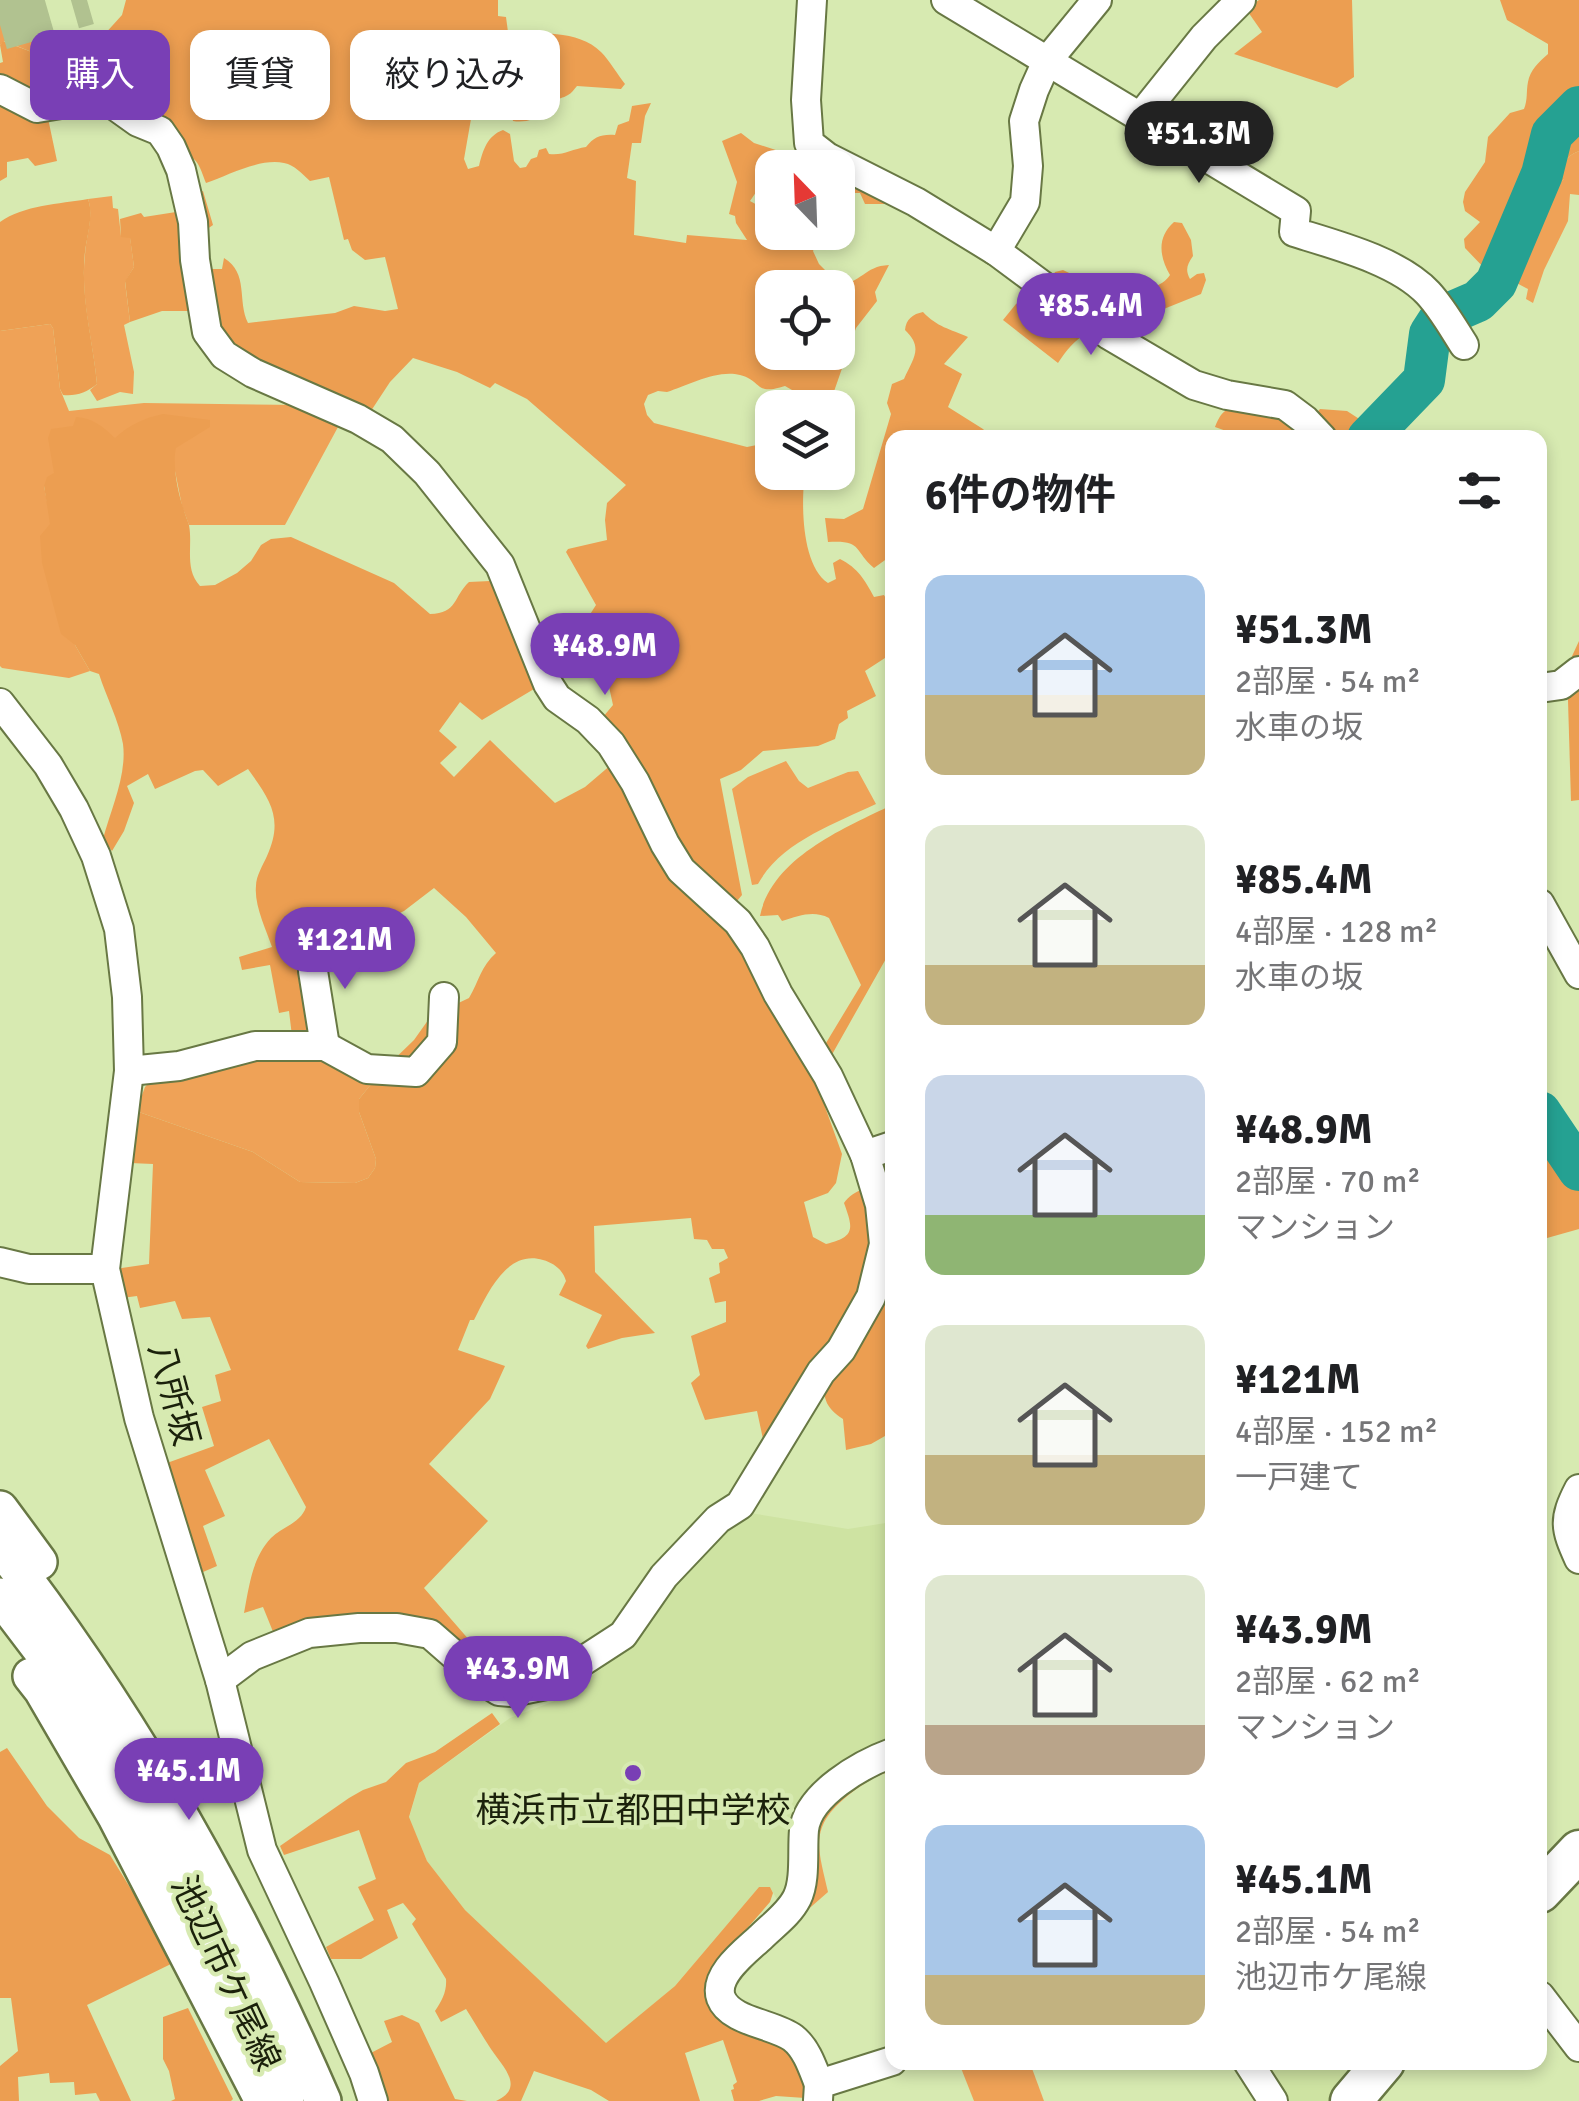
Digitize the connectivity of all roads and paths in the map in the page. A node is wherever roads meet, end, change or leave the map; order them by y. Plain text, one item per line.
1 (812, 0) edge
2 (946, 0) edge
3 (1097, 0) edge
4 (1240, 0) edge
5 (1048, 61) junction
6 (0, 89) edge
7 (1140, 117) junction
8 (996, 251) junction
9 (1464, 345) dead end
10 (1314, 430) edge
11 (1579, 671) edge
12 (1547, 687) edge
13 (0, 703) edge
14 (1547, 917) edge
15 (316, 940) dead end
16 (1579, 974) edge
17 (444, 998) dead end
18 (325, 1046) junction
19 (128, 1071) junction
20 (885, 1148) edge
21 (866, 1155) junction
22 (0, 1262) edge
23 (105, 1269) junction
24 (1579, 1489) edge
25 (0, 1509) edge
26 (0, 1546) edge
27 (1579, 1559) edge
28 (0, 1596) edge
29 (0, 1636) edge
30 (220, 1680) junction
31 (885, 1756) edge
32 (1579, 1851) edge
33 (1547, 1885) edge
34 (1547, 2005) edge
35 (1579, 2048) edge
36 (304, 2057) junction
37 (885, 2064) edge
38 (1253, 2070) edge
39 (1377, 2070) edge
40 (818, 2093) edge
41 (263, 2101) edge
42 (286, 2101) edge
43 (323, 2101) edge
44 (374, 2101) edge
45 (1273, 2101) edge
46 (1351, 2101) edge

1 - 8 street
2 - 5 street
3 - 5 street
4 - 7 street
5 - 7 street
5 - 8 street
6 - 21 street
7 - 9 street
8 - 10 street
11 - 12 street
13 - 19 street, 八所坂
14 - 16 street
15 - 18 street
17 - 18 street
18 - 19 street
19 - 23 street, 八所坂
20 - 21 street
21 - 30 street
22 - 23 street
23 - 30 street, 八所坂
24 - 27 street
25 - 36 street, 池辺市ケ尾線
26 - 36 street, 池辺市ケ尾線
28 - 42 street, 池辺市ケ尾線
29 - 41 street, 池辺市ケ尾線
30 - 44 street, 八所坂
31 - 40 street
32 - 33 main road
34 - 35 street
36 - 43 street, 池辺市ケ尾線
37 - 40 street
38 - 45 street
39 - 46 main road

